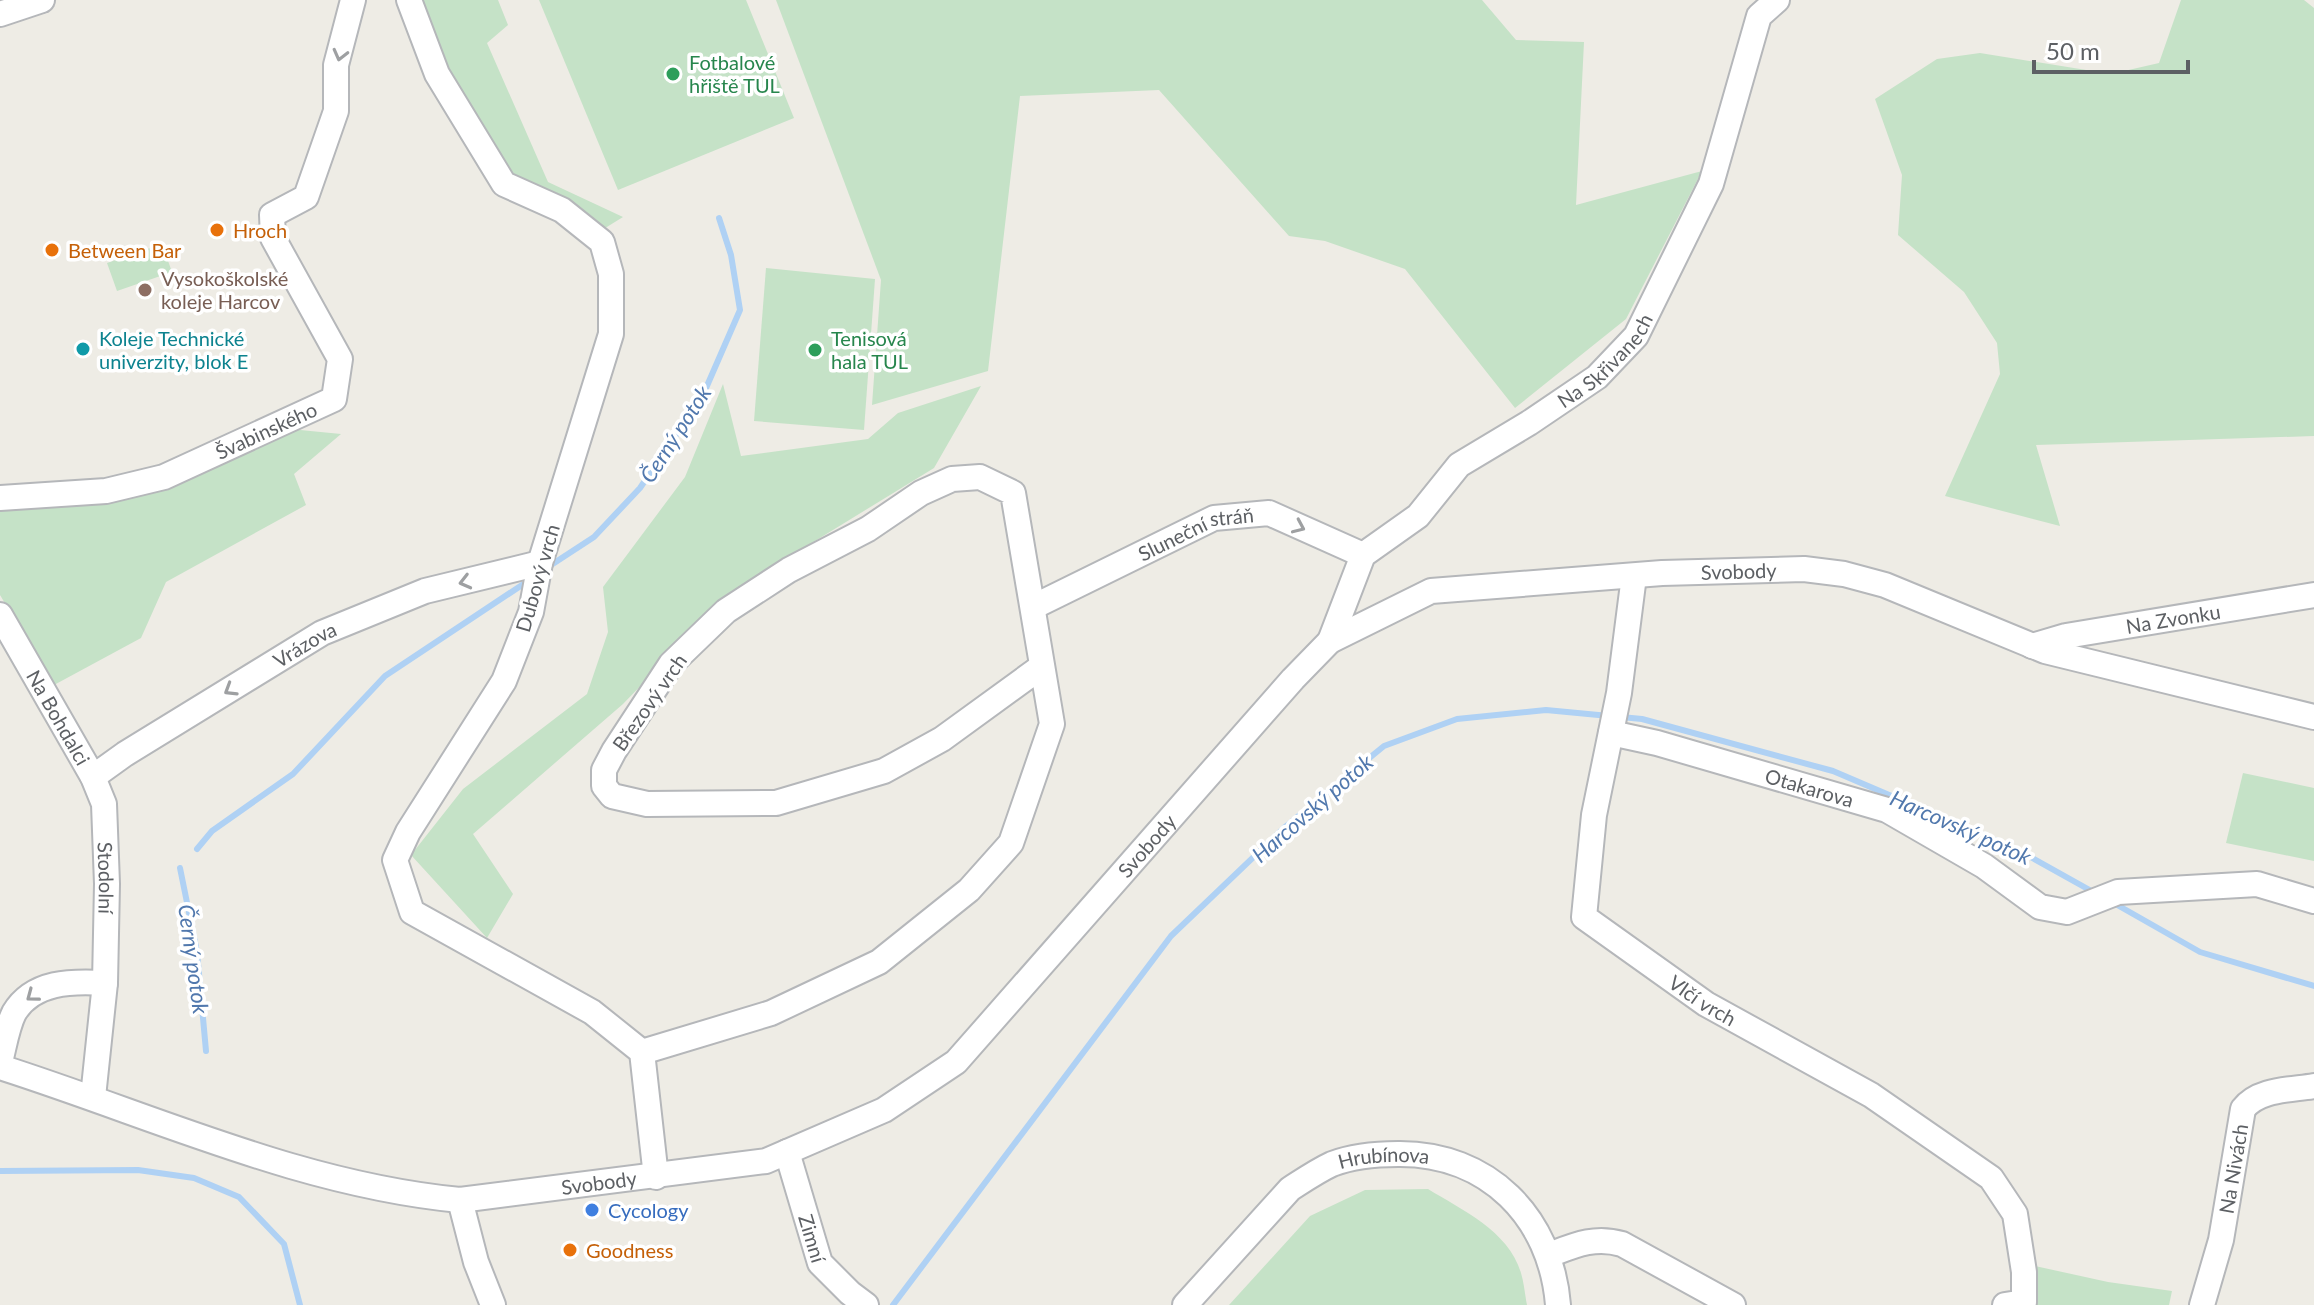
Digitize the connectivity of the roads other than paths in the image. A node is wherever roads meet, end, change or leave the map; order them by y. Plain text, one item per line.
1 (42, 0) edge
2 (353, 0) edge
3 (409, 0) edge
4 (1777, 0) edge
5 (0, 14) edge
6 (0, 498) edge
7 (1363, 555) junction
8 (540, 563) junction
9 (1634, 576) junction
10 (2314, 595) edge
11 (1033, 607) junction
12 (0, 615) edge
13 (1330, 641) junction
14 (2032, 646) junction
15 (1041, 667) junction
16 (2314, 717) edge
17 (1612, 729) junction
18 (93, 777) junction
19 (2314, 901) edge
20 (105, 983) junction
21 (642, 1052) junction
22 (0, 1064) edge
23 (2314, 1086) edge
24 (93, 1097) junction
25 (787, 1152) junction
26 (656, 1177) junction
27 (460, 1200) junction
28 (1549, 1255) junction
29 (493, 1305) edge
30 (866, 1305) edge
31 (1185, 1305) edge
32 (1558, 1305) edge
33 (1733, 1305) edge
34 (2005, 1305) edge
35 (2202, 1305) edge

1 - 5 street
2 -> 6 street, Švabinského
3 - 8 street, Dubový vrch
4 - 7 street, Na Skřivanech
11 -> 7 street, Sluneční stráň
7 - 13 street
8 -> 18 street, Vrázova
8 - 21 street, Dubový vrch
9 - 13 street, Svobody
9 - 14 street, Svobody
9 - 17 street, Vlčí vrch
10 - 14 street, Na Zvonku
11 - 15 street, Březový vrch
11 - 15 street, Březový vrch
12 - 18 street, Na Bohdalci
13 - 25 street, Svobody
14 - 16 street, Svobody
15 - 21 street, Březový vrch
17 - 19 street, Otakarova
17 - 34 street, Vlčí vrch
18 - 20 street, Stodolní
20 -> 22 street
20 - 24 street, Stodolní
21 - 26 street
22 - 24 street, Svobody
23 - 35 street, Na Nivách
24 - 27 street, Svobody
25 - 26 street, Svobody
25 - 30 street, Zimní
26 - 27 street, Svobody
27 - 29 street
28 - 31 street, Hrubínova
28 - 32 street, Hrubínova
28 - 33 street

